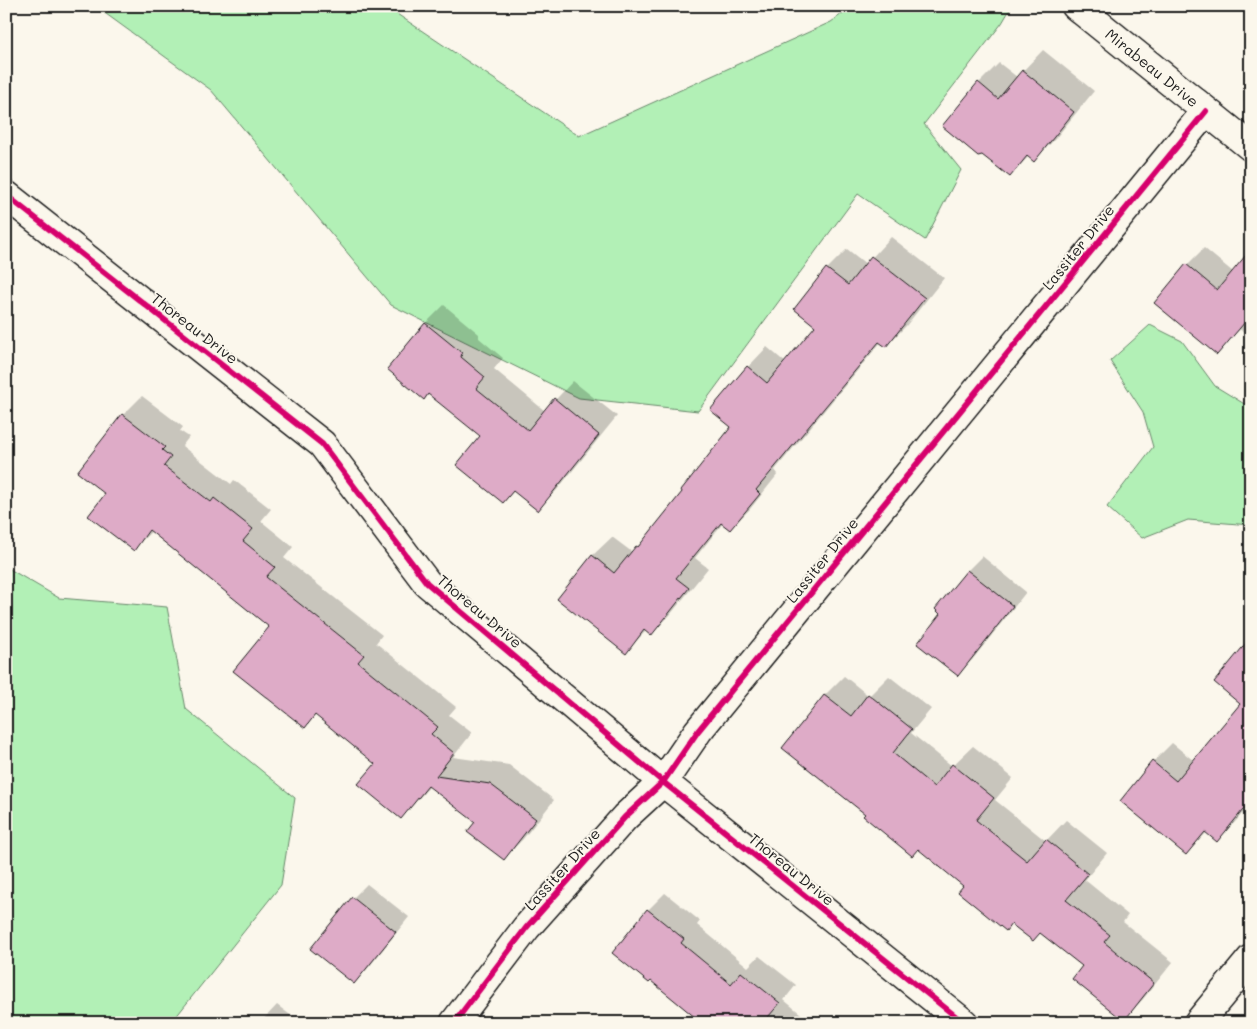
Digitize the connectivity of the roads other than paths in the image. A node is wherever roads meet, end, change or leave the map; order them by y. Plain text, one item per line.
1 (1076, 6) edge
2 (1206, 111) junction
3 (1251, 147) edge
4 (6, 195) edge
5 (663, 782) junction
6 (1251, 958) edge
7 (454, 1023) edge
8 (964, 1023) edge
9 (1198, 1023) edge

1 - 2 street, Mirabeau Drive
2 - 3 street, Mirabeau Drive
2 - 5 street, Lassiter Drive
4 - 5 street, Thoreau Drive
5 - 7 street, Lassiter Drive
5 - 8 street, Thoreau Drive
6 - 9 street

